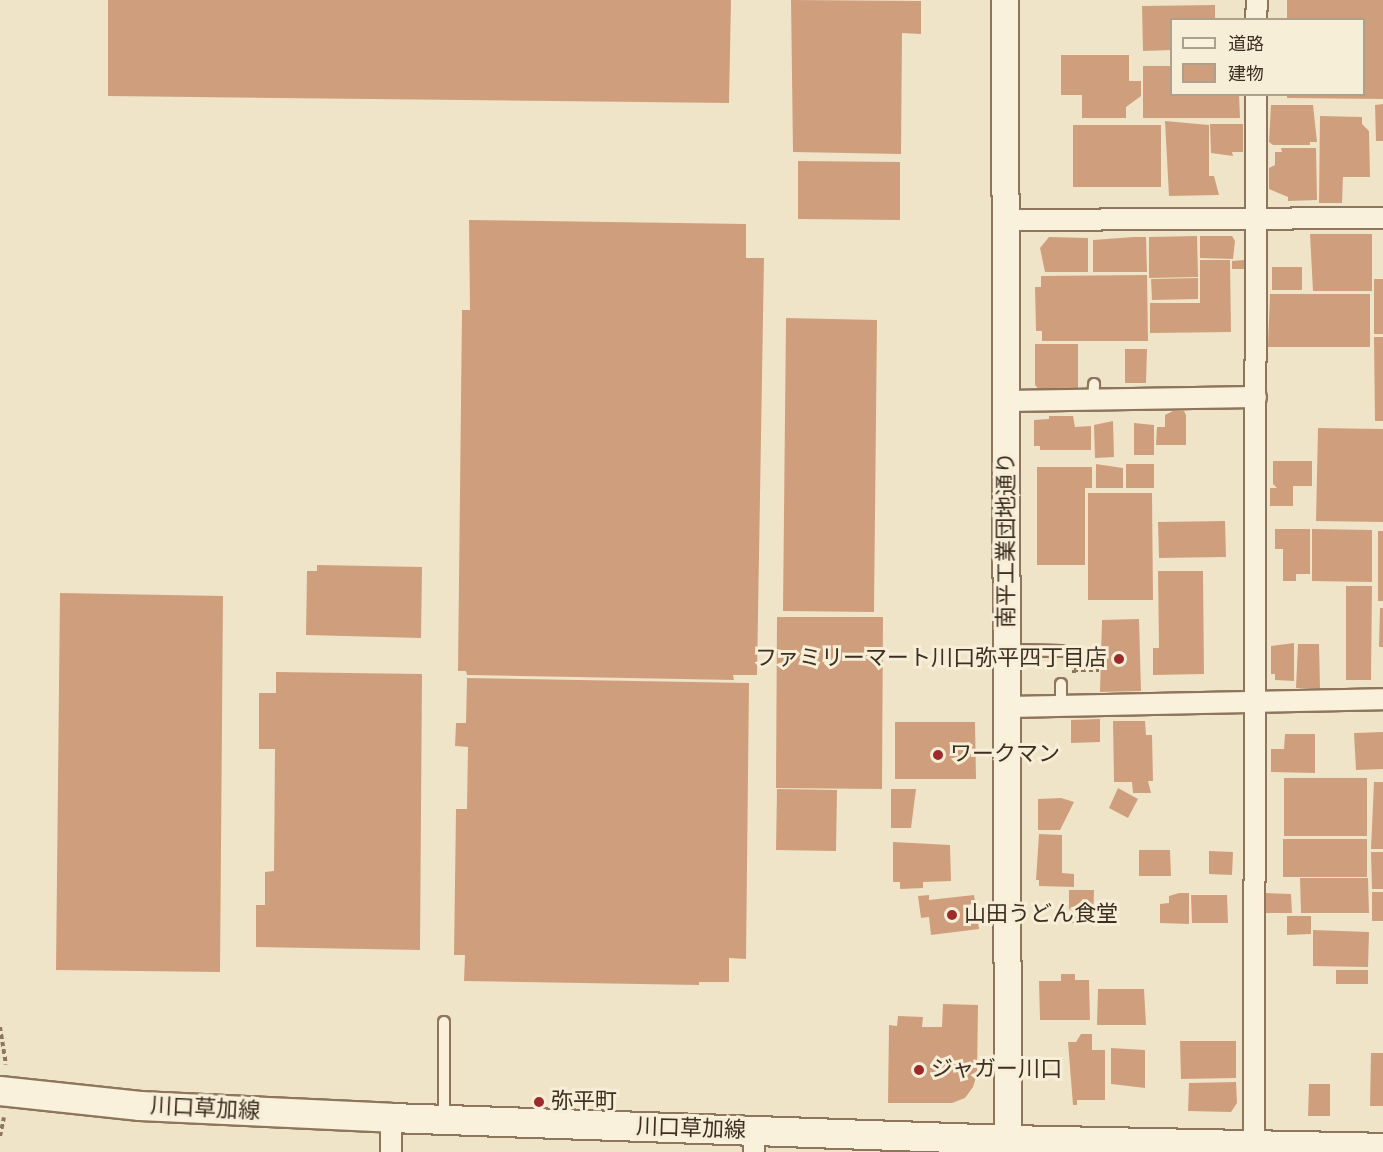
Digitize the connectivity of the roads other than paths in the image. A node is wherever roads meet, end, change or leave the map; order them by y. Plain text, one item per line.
1 (1005, 0) edge
2 (1257, 0) edge
3 (1256, 18) edge
4 (1256, 96) edge
5 (1383, 218) edge
6 (1255, 219) junction
7 (1007, 220) junction
8 (1256, 397) junction
9 (1007, 401) junction
10 (1007, 650) junction
11 (1060, 651) dead end
12 (1061, 684) dead end
13 (1383, 699) edge
14 (1254, 701) junction
15 (1061, 706) junction
16 (1007, 708) junction
17 (444, 1022) dead end
18 (0, 1090) edge
19 (391, 1118) junction
20 (444, 1120) junction
21 (754, 1142) edge
22 (1008, 1146) edge
23 (1383, 1148) edge
24 (1254, 1149) edge
25 (392, 1152) edge

1 - 7 street, 南平工業団地通り
2 - 3 street
4 - 6 street
5 - 6 street
6 - 7 street
6 - 8 street
7 - 9 street, 南平工業団地通り
8 - 9 street
8 - 14 street
9 - 10 street, 南平工業団地通り
10 - 11 lane
10 - 16 street, 南平工業団地通り
12 - 15 lane
13 - 14 street
14 - 15 street
14 - 24 street
15 - 16 street
16 - 22 street, 南平工業団地通り
17 - 20 lane
18 - 19 main road, 川口草加線
19 - 20 main road, 川口草加線
19 - 25 street
20 - 21 main road, 川口草加線
21 - 22 main road, 川口草加線
22 - 24 main road, 川口草加線
23 - 24 main road, 川口草加線

